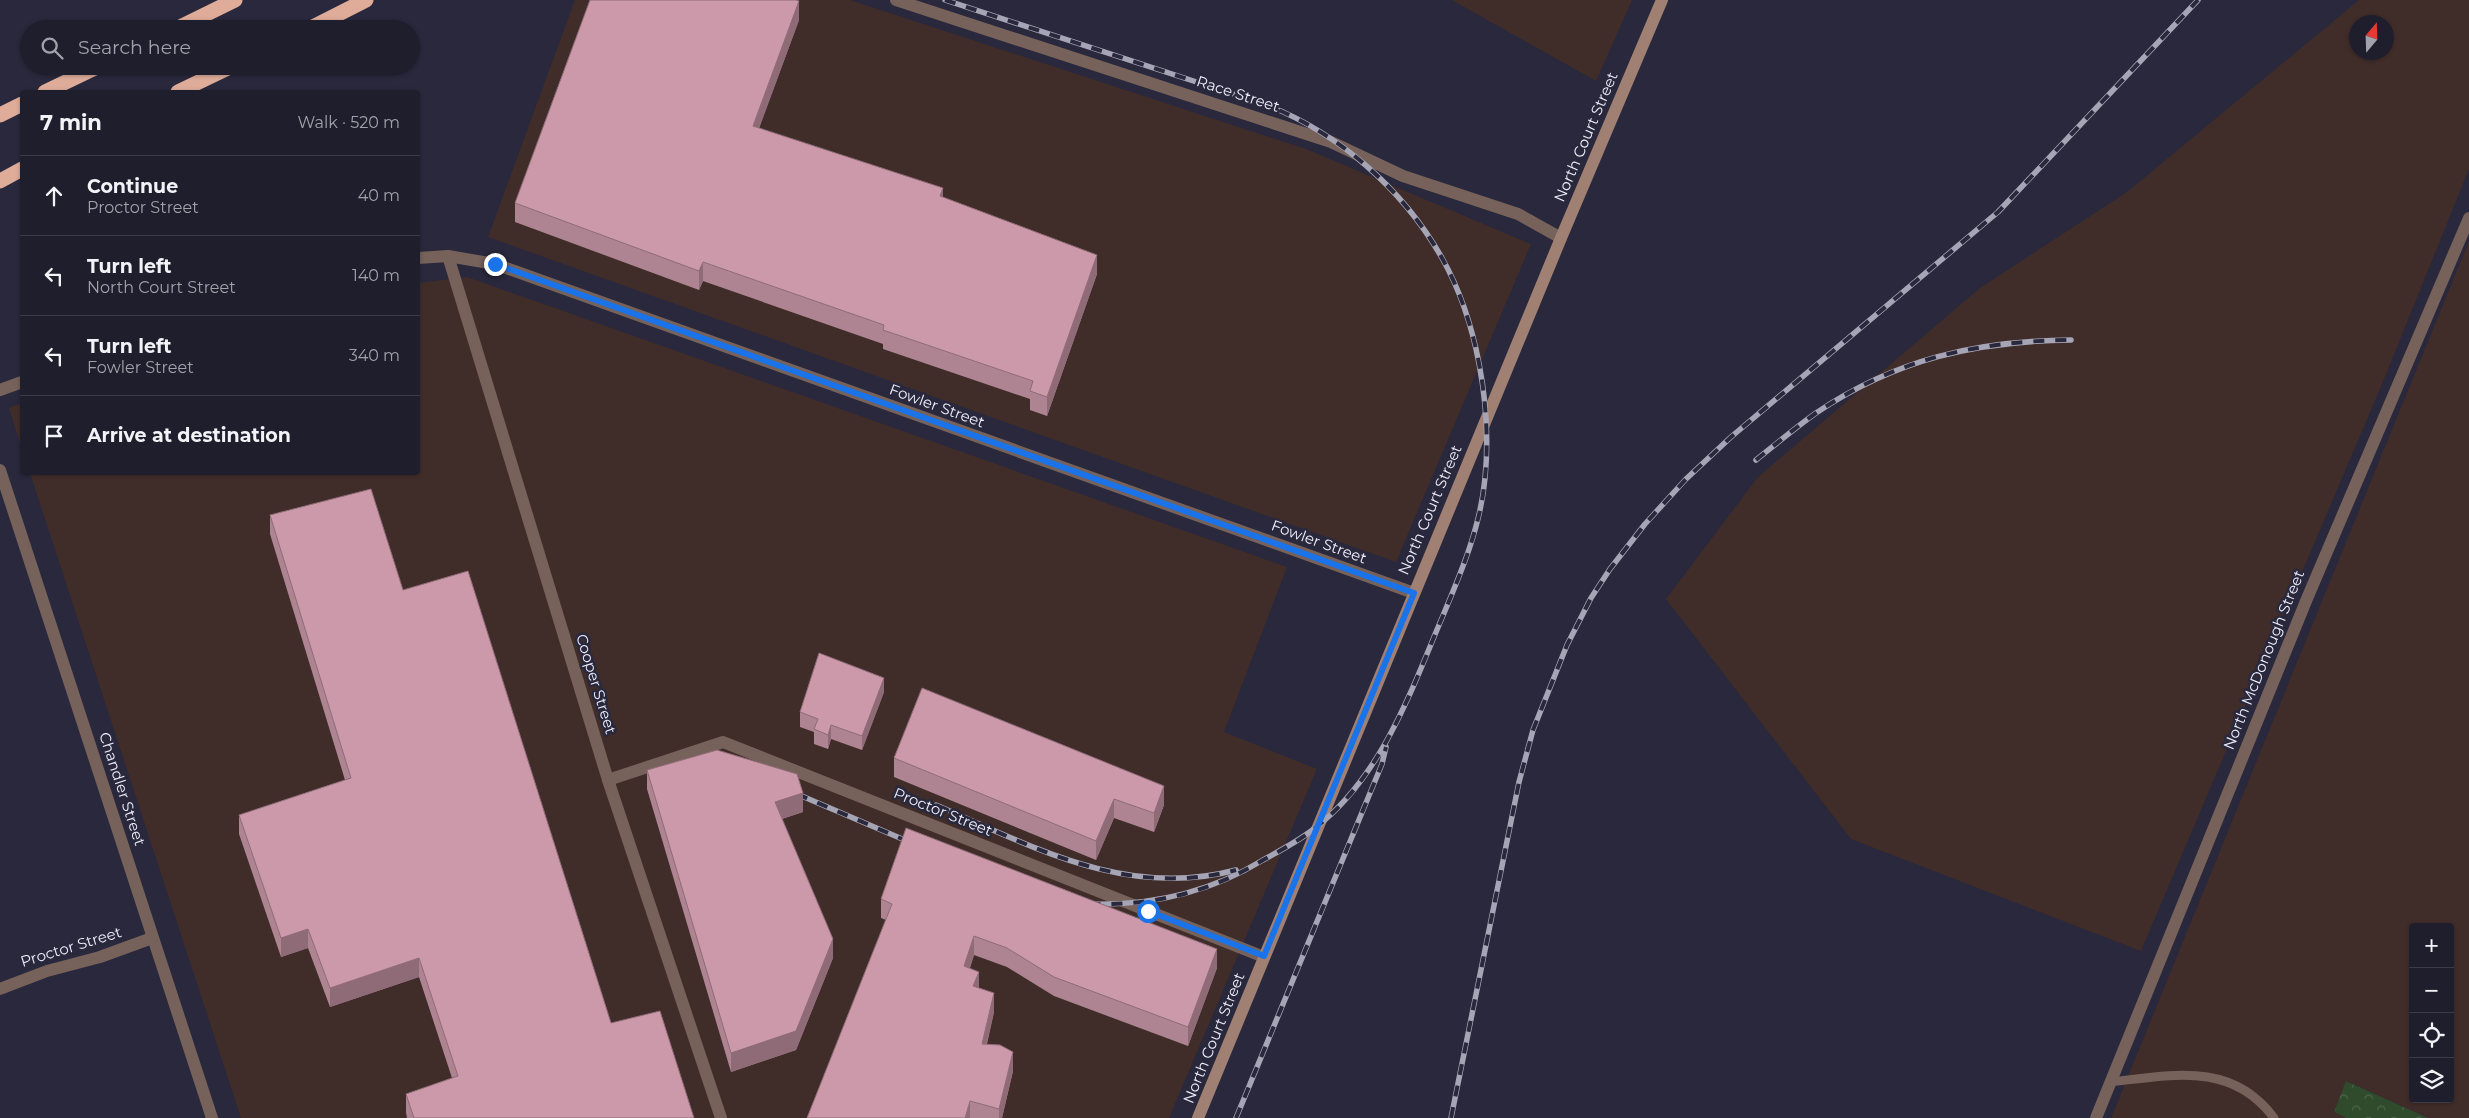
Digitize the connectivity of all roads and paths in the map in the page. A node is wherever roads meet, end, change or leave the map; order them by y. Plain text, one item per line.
1 (234, 0) edge
2 (366, 0) edge
3 (896, 0) edge
4 (1662, 0) edge
5 (194, 20) edge
6 (327, 20) edge
7 (80, 75) edge
8 (213, 75) edge
9 (49, 90) edge
10 (182, 90) edge
11 (20, 105) edge
12 (0, 115) edge
13 (20, 170) edge
14 (0, 181) edge
15 (2469, 218) edge
16 (1561, 238) junction
17 (448, 256) junction
18 (420, 258) edge
19 (20, 383) edge
20 (0, 390) edge
21 (0, 470) edge
22 (1414, 593) junction
23 (608, 780) junction
24 (152, 938) junction
25 (1264, 956) junction
26 (0, 990) edge
27 (2110, 1082) junction
28 (212, 1118) edge
29 (721, 1118) edge
30 (1198, 1118) edge
31 (2096, 1118) edge
32 (2274, 1118) edge

1 - 5 highway
2 - 6 highway
3 - 16 street, Race Street
4 - 16 main road, North Court Street
7 - 9 highway
8 - 10 highway
11 - 12 highway
13 - 14 highway
15 - 27 street, North McDonough Street
16 - 22 main road, North Court Street
17 - 18 street, Fowler Street
17 - 22 street, Fowler Street
17 - 23 street, Cooper Street
19 - 20 street
21 - 24 street, Chandler Street
22 - 25 main road, North Court Street
23 - 25 street, Proctor Street
23 - 29 street, Cooper Street
24 - 26 street, Proctor Street
24 - 28 street, Chandler Street
25 - 30 main road, North Court Street
27 - 31 street, North McDonough Street
27 - 32 lane

